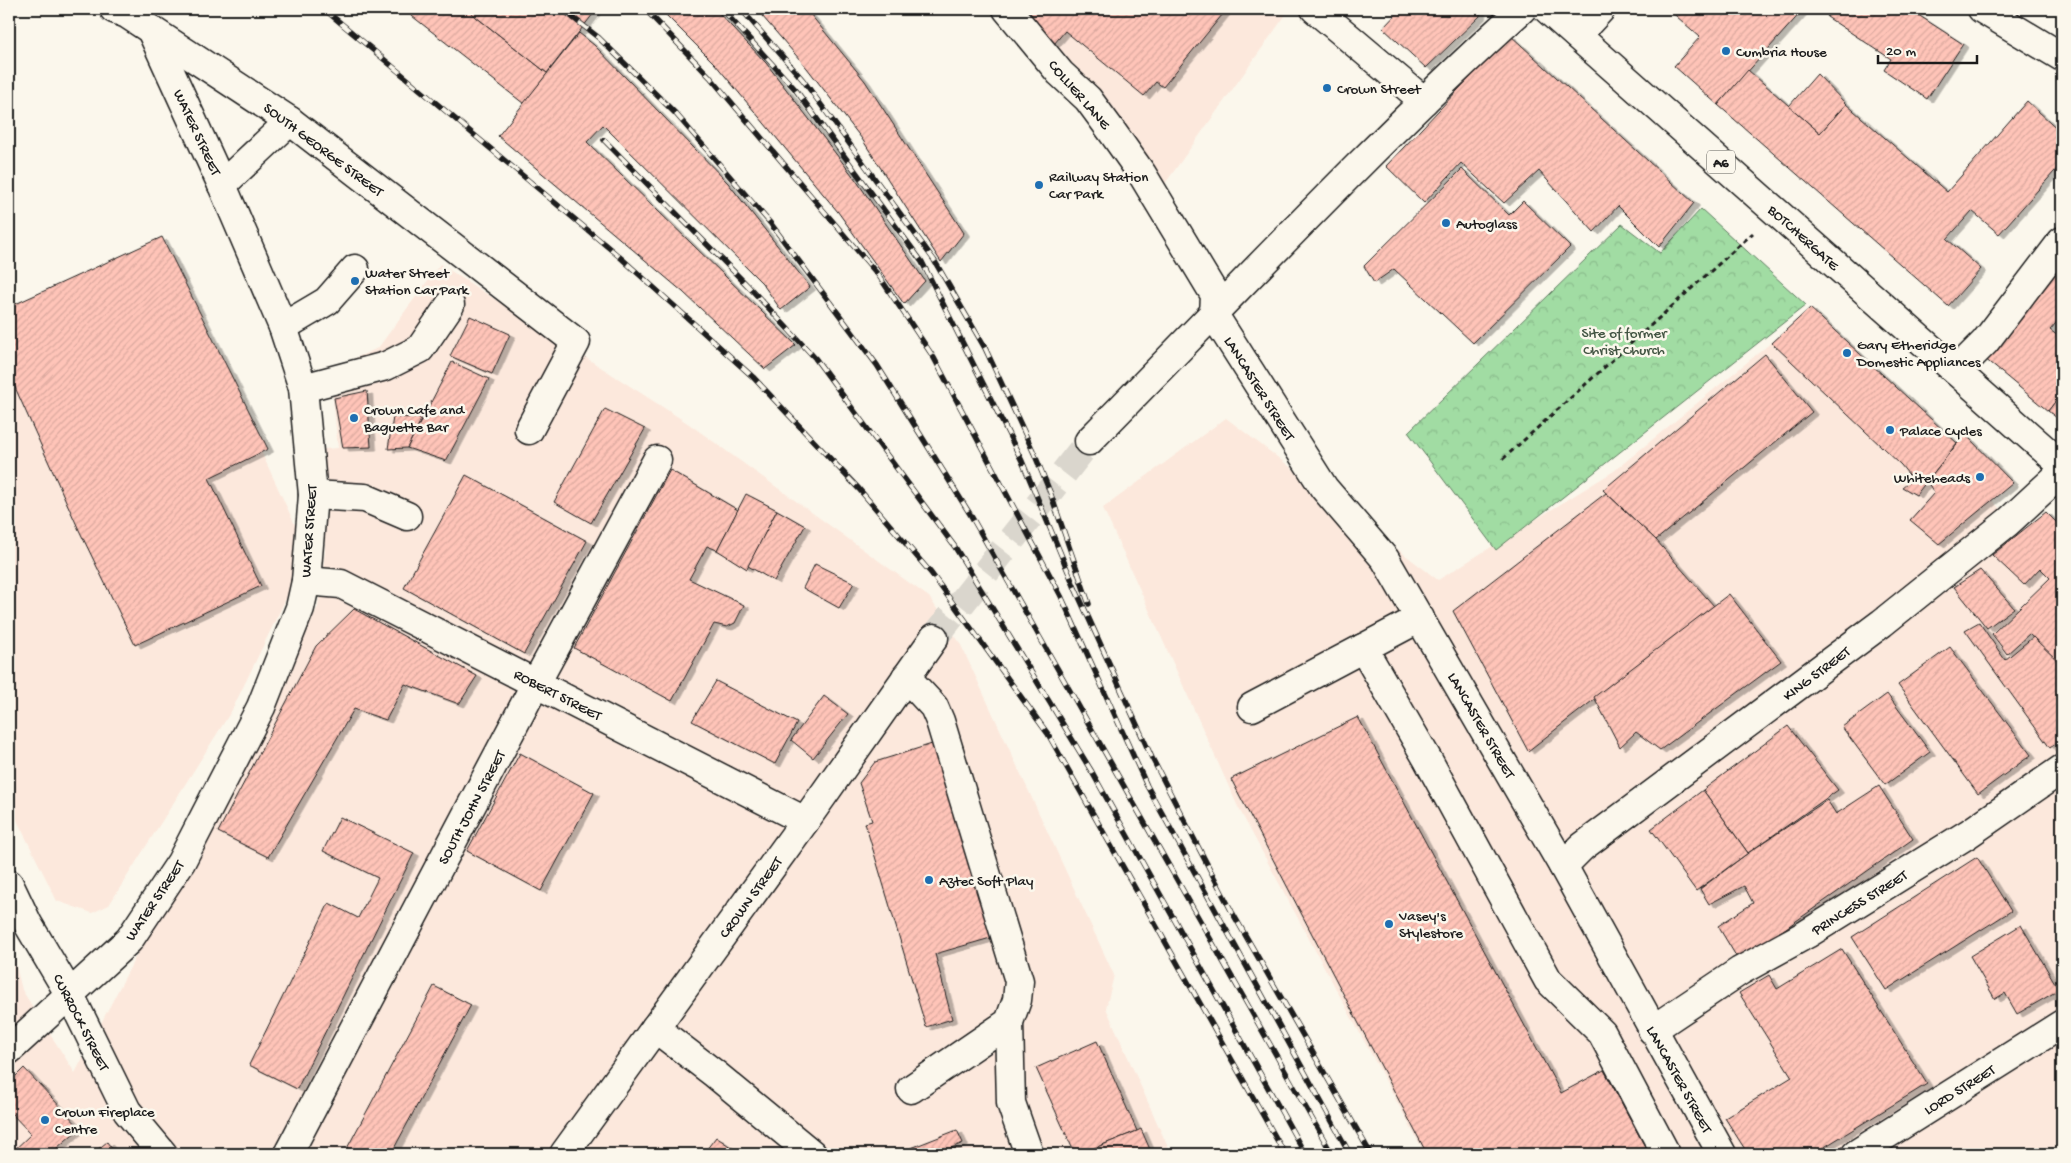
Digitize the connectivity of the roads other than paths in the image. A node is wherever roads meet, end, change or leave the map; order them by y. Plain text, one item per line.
1 (114, 9) edge
2 (1007, 9) edge
3 (1315, 9) edge
4 (1522, 9) edge
5 (1547, 9) edge
6 (1601, 9) edge
7 (1982, 9) edge
8 (151, 30) junction
9 (1577, 35) junction
10 (2062, 57) edge
11 (1424, 102) junction
12 (290, 121) junction
13 (222, 185) junction
14 (2062, 241) edge
15 (355, 269) dead end
16 (450, 305) dead end
17 (1214, 314) junction
18 (283, 327) junction
19 (1956, 371) junction
20 (303, 388) junction
21 (529, 430) dead end
22 (1089, 441) tunnel mouth
23 (657, 460) dead end
24 (2062, 465) edge
25 (2062, 472) edge
26 (313, 495) junction
27 (407, 516) dead end
28 (306, 581) junction
29 (1420, 618) junction
30 (934, 638) tunnel mouth
31 (1363, 648) junction
32 (906, 677) junction
33 (536, 683) junction
34 (1252, 707) dead end
35 (2062, 769) edge
36 (805, 821) junction
37 (1563, 866) junction
38 (9, 884) edge
39 (70, 995) junction
40 (1009, 1022) junction
41 (2062, 1024) edge
42 (655, 1028) junction
43 (1652, 1030) junction
44 (9, 1050) edge
45 (911, 1088) dead end
46 (163, 1154) edge
47 (288, 1154) edge
48 (564, 1154) edge
49 (812, 1154) edge
50 (1029, 1154) edge
51 (1666, 1154) edge
52 (1722, 1154) edge
53 (1856, 1154) edge

1 - 8 street, SOUTH GEORGE STREET
2 - 17 street, COLLIER LANE
3 - 11 street
4 - 11 street
5 - 9 street, BOTCHERGATE / A6
6 - 9 street
7 - 10 street
8 - 12 street, SOUTH GEORGE STREET
8 - 13 street, WATER STREET
9 - 19 street, BOTCHERGATE / A6
11 - 17 street
12 - 13 street
12 - 21 street, SOUTH GEORGE STREET
13 - 18 street, WATER STREET
14 - 19 street
15 - 18 street
16 - 20 street
17 - 22 street
17 - 29 street, LANCASTER STREET
18 - 20 street, WATER STREET
19 - 24 street, BOTCHERGATE / A6
20 - 26 street, WATER STREET
23 - 33 street, SOUTH JOHN STREET
25 - 37 street, KING STREET
26 - 27 street
26 - 28 street, WATER STREET
28 - 33 street, ROBERT STREET
28 - 39 street, WATER STREET
29 - 31 street
29 - 37 street, LANCASTER STREET
30 - 32 street, CROWN STREET
31 - 34 street
31 - 51 street
32 - 36 street, CROWN STREET
32 - 40 street
33 - 36 street, ROBERT STREET
33 - 47 street, SOUTH JOHN STREET
35 - 43 street, PRINCESS STREET
36 - 42 street, CROWN STREET
37 - 43 street, LANCASTER STREET
38 - 39 street, CURROCK STREET
39 - 44 street, WATER STREET
39 - 46 street, CURROCK STREET
40 - 45 street
40 - 50 street
41 - 53 street, LORD STREET
42 - 48 street, CROWN STREET
42 - 49 street
43 - 52 street, LANCASTER STREET

